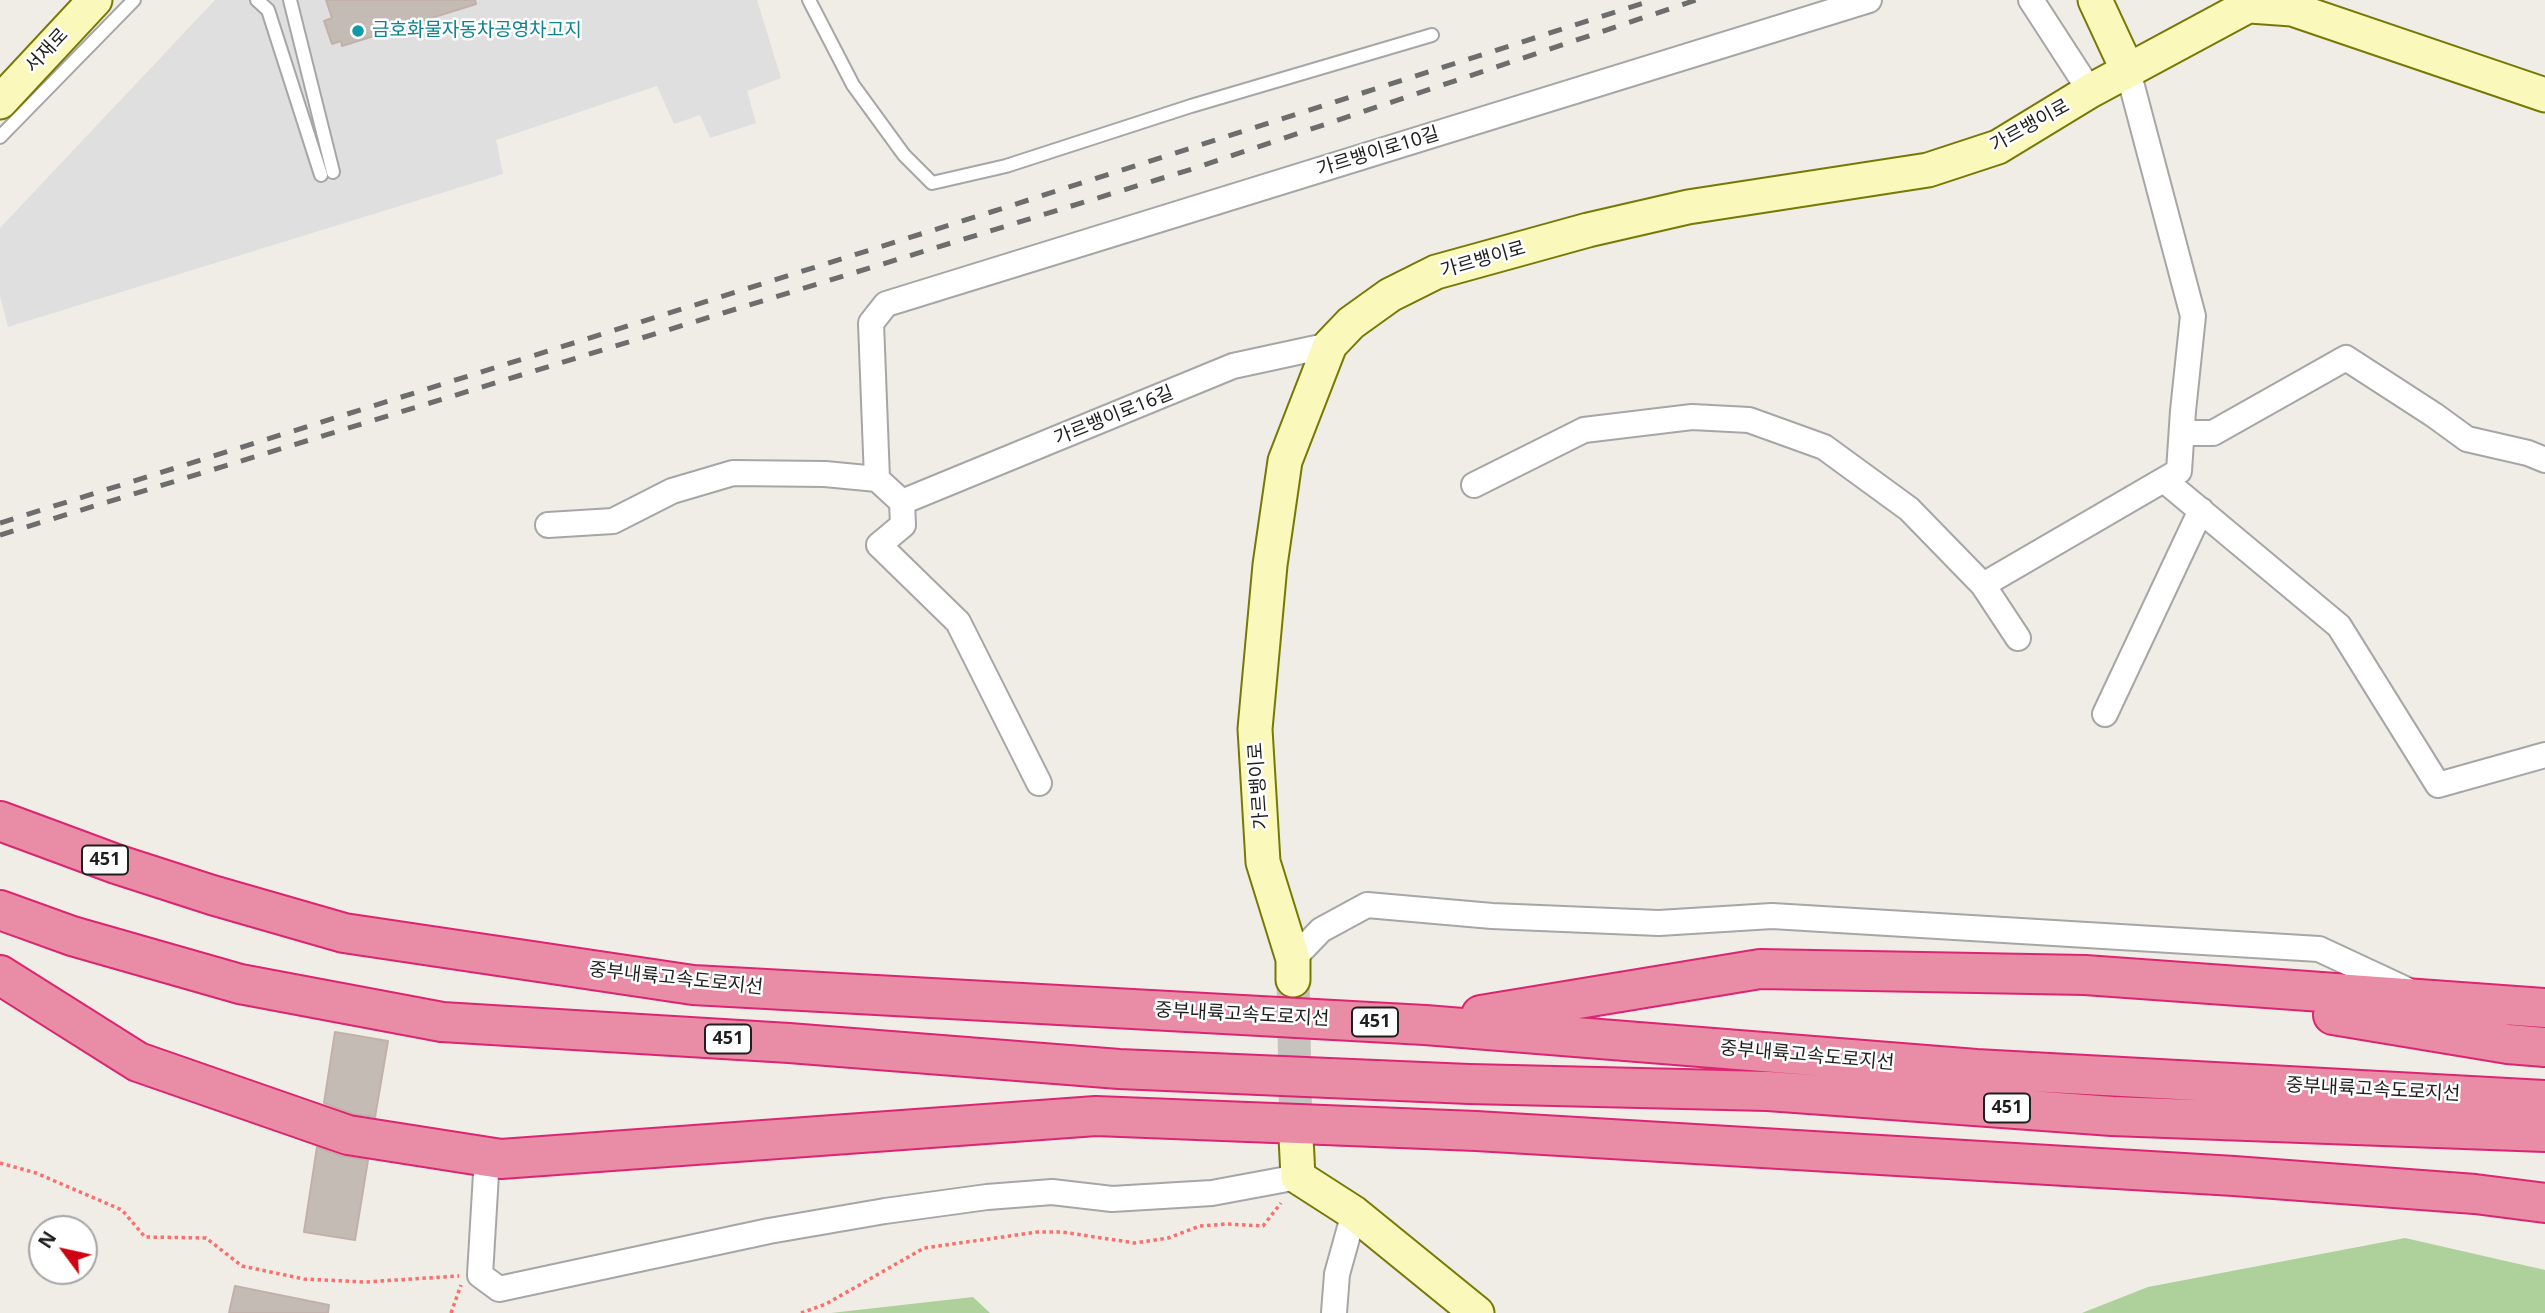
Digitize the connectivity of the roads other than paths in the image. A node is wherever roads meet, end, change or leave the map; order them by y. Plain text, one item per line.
1 (95, 0) edge
2 (134, 0) edge
3 (290, 0) edge
4 (810, 0) edge
5 (1869, 0) edge
6 (2031, 0) edge
7 (2095, 0) edge
8 (261, 3) edge
9 (2254, 3) edge
10 (1432, 35) dead end
11 (2128, 71) junction
12 (2090, 91) junction
13 (2542, 97) edge
14 (0, 102) edge
15 (0, 137) edge
16 (1330, 345) junction
17 (2182, 433) junction
18 (2545, 460) edge
19 (877, 480) junction
20 (2164, 480) junction
21 (1474, 485) dead end
22 (902, 502) junction
23 (2201, 510) junction
24 (548, 525) dead end
25 (1983, 585) junction
26 (2018, 638) dead end
27 (2105, 714) dead end
28 (2545, 755) edge
29 (1039, 783) dead end
30 (0, 821) edge
31 (0, 910) edge
32 (1293, 970) joint
33 (0, 975) edge
34 (2085, 975) junction
35 (2428, 1000) junction
36 (2545, 1008) edge
37 (1425, 1024) junction
38 (2545, 1047) edge
39 (2545, 1100) edge
40 (2545, 1132) edge
41 (1296, 1137) tunnel mouth
42 (488, 1157) junction
43 (1293, 1185) junction
44 (2545, 1203) edge
45 (1354, 1213) junction
46 (1334, 1313) edge
47 (1477, 1313) edge

1 - 14 street, 서재로
2 - 15 lane
3 - 8 lane
4 - 10 lane
5 - 19 street, 가르뱅이로10길
6 - 12 street
7 - 11 street
9 - 11 street, 가르뱅이로
9 - 13 street
11 - 12 street, 가르뱅이로
11 - 17 street
12 - 16 street, 가르뱅이로
16 - 22 street, 가르뱅이로16길
16 - 32 street, 가르뱅이로
17 - 18 street
17 - 20 street
19 - 22 street
19 - 24 street
20 - 23 street
20 - 25 street
21 - 25 street
22 - 29 street
23 - 27 street
23 - 28 street
25 - 26 street
30 - 37 highway, 중부내륙고속도로지선 / 451
31 - 40 highway, 중부내륙고속도로지선 / 451
32 - 35 street
33 - 42 highway
34 - 35 highway
34 - 37 highway
34 - 38 highway
35 - 36 highway
37 - 39 highway, 중부내륙고속도로지선 / 451
41 - 43 street
42 - 43 street
42 - 44 highway
43 - 45 street
45 - 46 street
45 - 47 street

